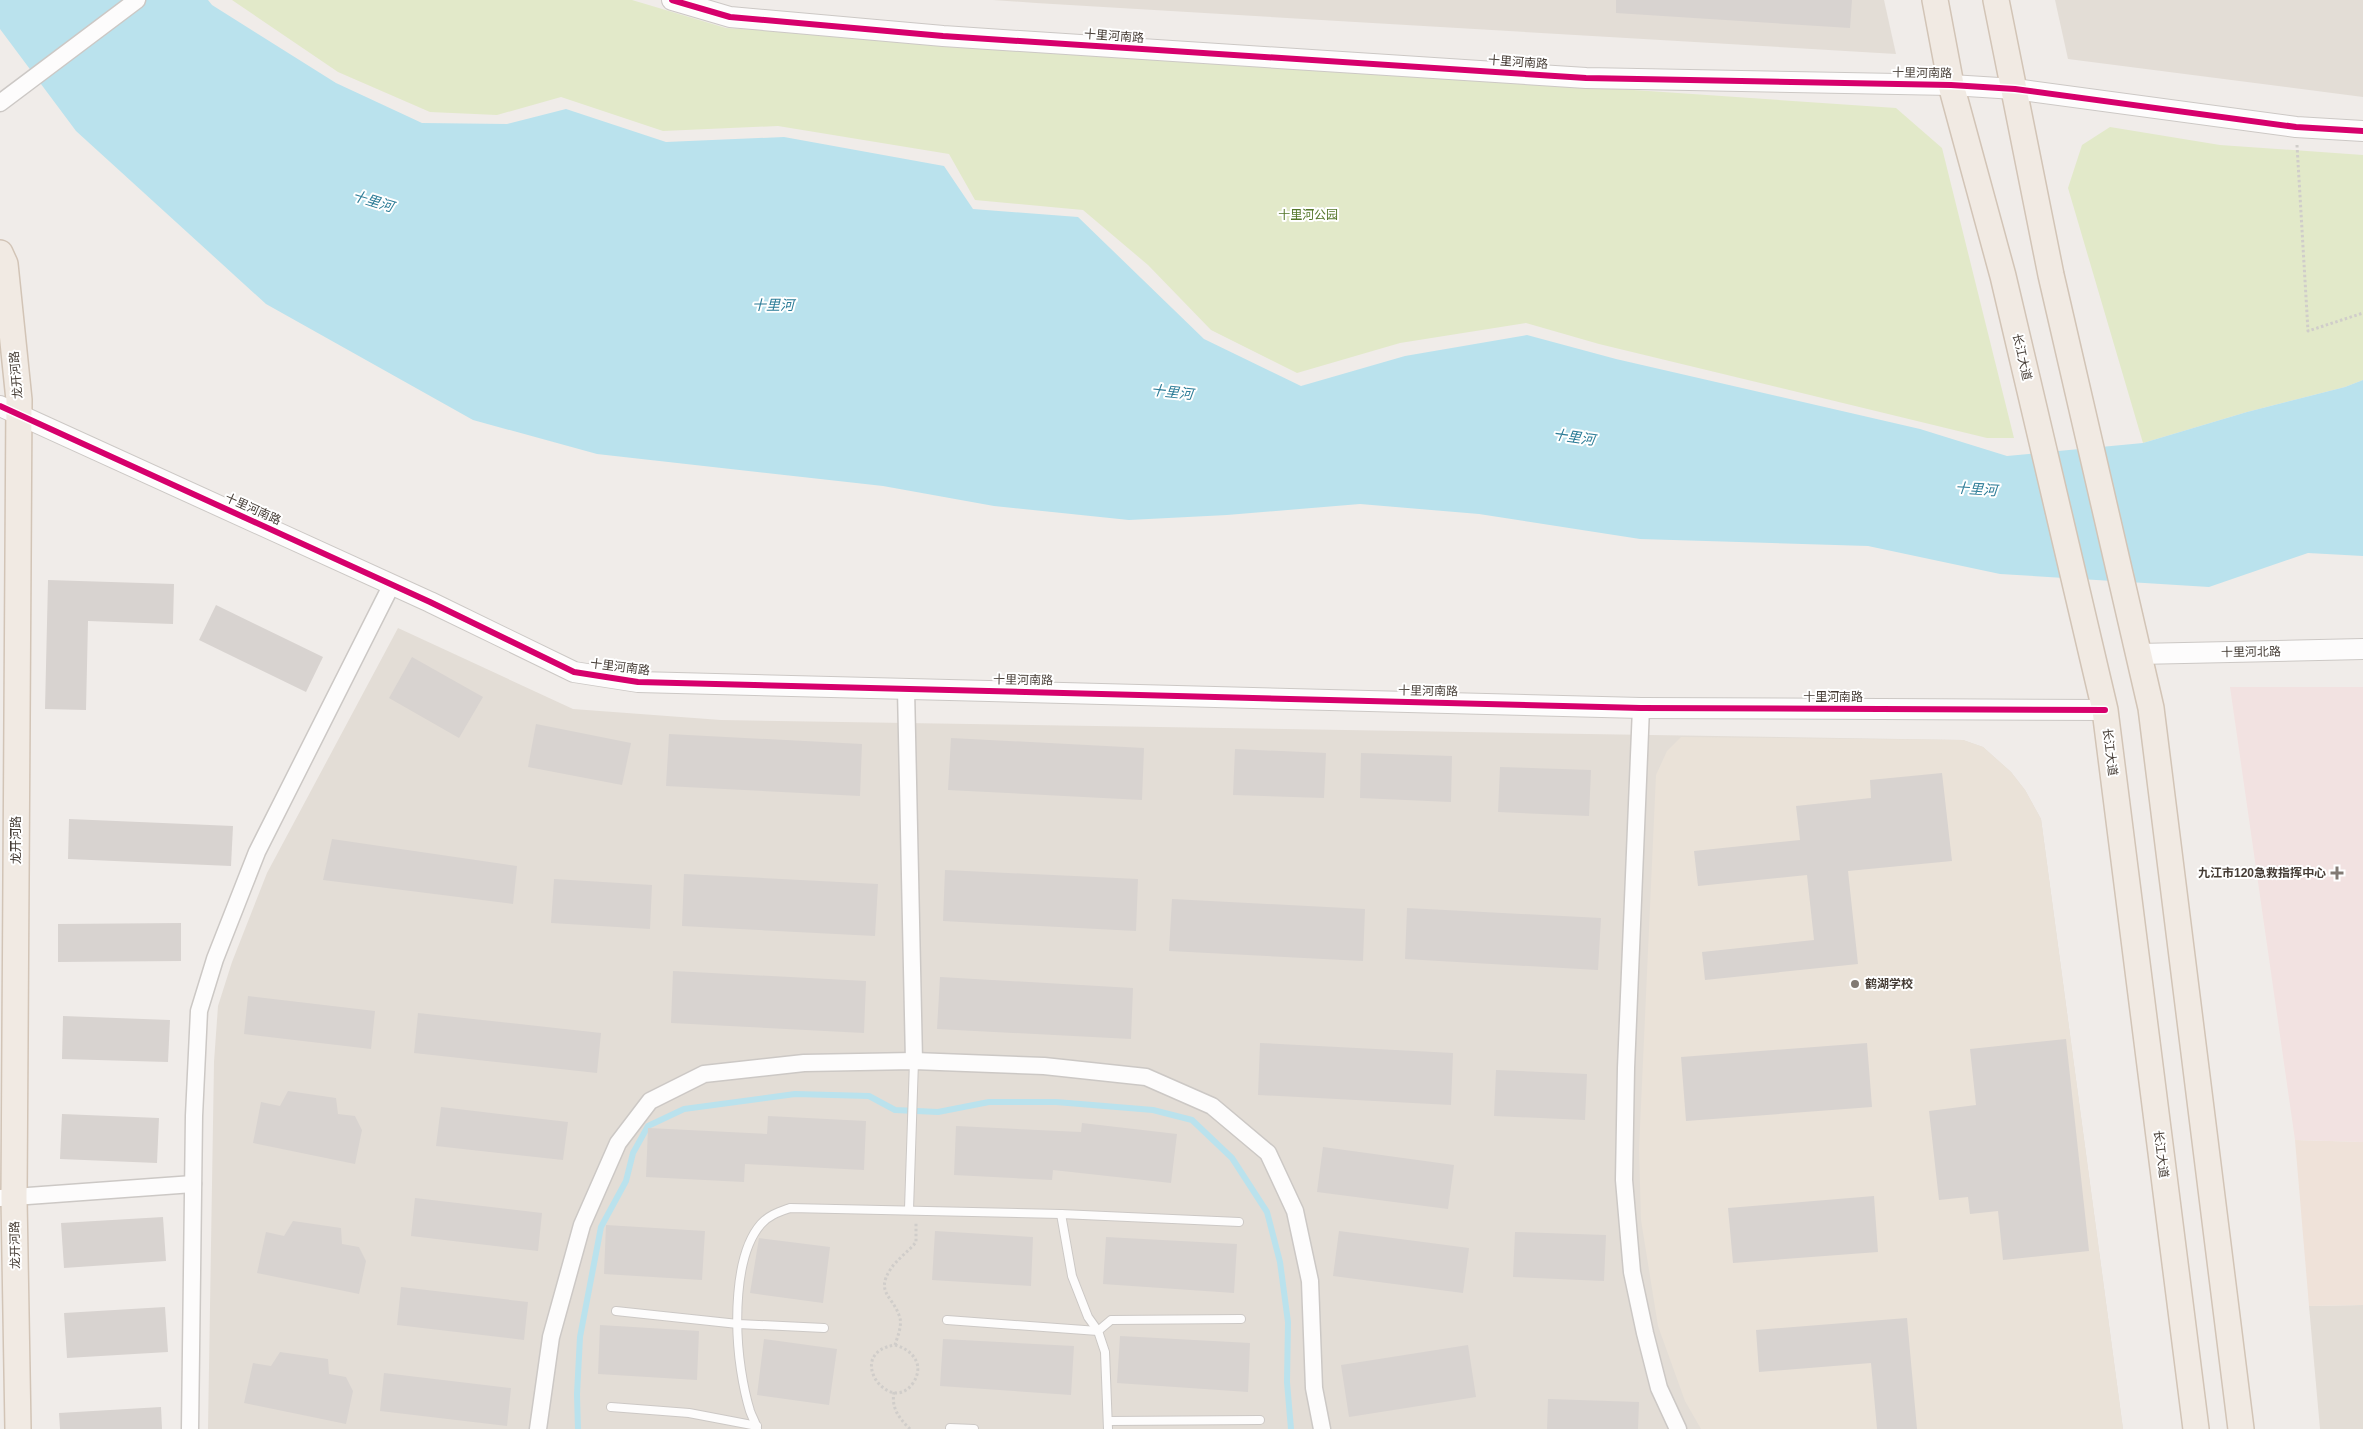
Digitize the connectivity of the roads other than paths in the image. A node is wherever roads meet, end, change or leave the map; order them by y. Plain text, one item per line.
1 (137, 0) edge
2 (672, 0) edge
3 (1935, 0) edge
4 (1996, 0) edge
5 (1951, 85) junction
6 (2015, 89) junction
7 (0, 103) edge
8 (2363, 131) edge
9 (0, 253) edge
10 (10, 410) edge
11 (392, 584) junction
12 (2363, 650) edge
13 (2138, 654) junction
14 (906, 689) junction
15 (1641, 708) junction
16 (2105, 710) junction
17 (914, 1061) junction
18 (193, 1184) junction
19 (7, 1198) edge
20 (909, 1209) junction
21 (1061, 1214) junction
22 (1239, 1222) dead end
23 (616, 1311) dead end
24 (1241, 1319) dead end
25 (947, 1320) dead end
26 (738, 1324) junction
27 (824, 1328) dead end
28 (1098, 1331) junction
29 (611, 1408) dead end
30 (1260, 1420) dead end
31 (1108, 1425) edge
32 (757, 1428) edge
33 (950, 1428) edge
34 (18, 1429) edge
35 (190, 1429) edge
36 (538, 1429) edge
37 (974, 1429) edge
38 (1322, 1429) edge
39 (1678, 1429) edge
40 (2196, 1429) edge
41 (2241, 1429) edge

1 - 7 street
2 - 5 street, 十里河南路
3 - 5 main road, 长江大道
4 - 6 main road
5 - 6 street, 十里河南路
5 - 16 main road, 长江大道
6 - 8 street, 十里河南路
6 - 13 main road
9 - 10 main road, 龙开河路
10 - 11 street, 十里河南路
10 - 19 main road, 龙开河路
11 - 14 street, 十里河南路
11 - 18 street
12 - 13 street, 十里河北路
13 - 41 main road
14 - 15 street, 十里河南路
14 - 17 street
15 - 16 street, 十里河南路
15 - 39 street
16 - 40 main road, 长江大道
17 - 20 lane
17 - 36 street
17 - 38 street
18 - 19 street
18 - 35 street
19 - 34 main road, 龙开河路
20 - 21 lane
20 - 26 lane
21 - 22 lane
21 - 28 lane
23 - 26 lane
24 - 28 lane
25 - 28 lane
26 - 27 lane
26 - 32 lane
28 - 31 lane
29 - 32 lane
30 - 31 lane
33 - 37 lane

